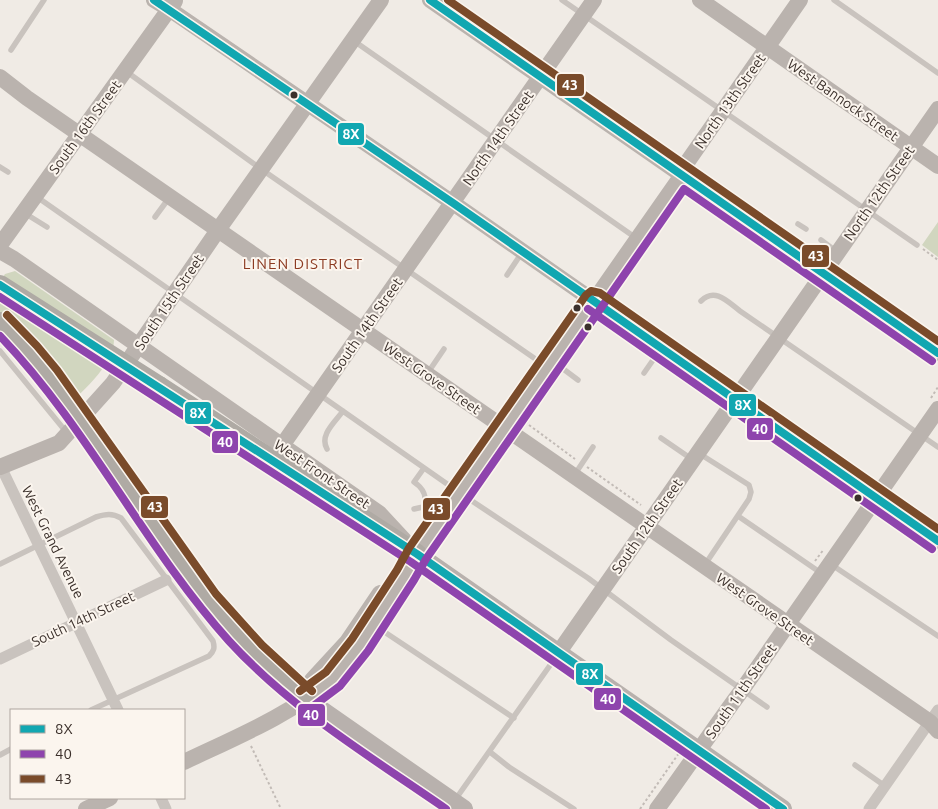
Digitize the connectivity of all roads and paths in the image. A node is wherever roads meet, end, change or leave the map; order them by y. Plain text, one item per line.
1 (44, 0) edge
2 (154, 0) edge
3 (381, 0) edge
4 (430, 0) edge
5 (562, 0) edge
6 (594, 0) edge
7 (700, 0) edge
8 (800, 0) edge
9 (834, 0) edge
10 (173, 4) edge
11 (583, 15) junction
12 (352, 40) junction
13 (767, 47) junction
14 (11, 50) dead end
15 (125, 71) junction
16 (938, 72) edge
17 (541, 76) junction
18 (0, 77) edge
19 (308, 103) junction
20 (938, 109) edge
21 (722, 112) junction
22 (80, 134) junction
23 (496, 140) junction
24 (911, 147) junction
25 (938, 166) edge
26 (0, 167) edge
27 (262, 169) junction
28 (8, 172) dead end
29 (682, 175) junction
30 (36, 196) junction
31 (170, 196) junction
32 (453, 203) junction
33 (867, 210) junction
34 (24, 212) junction
35 (155, 217) dead end
36 (798, 224) dead end
37 (47, 227) dead end
38 (806, 229) dead end
39 (218, 230) junction
40 (637, 239) junction
41 (821, 240) dead end
42 (0, 245) edge
43 (916, 245) joint
44 (0, 251) edge
45 (523, 252) junction
46 (838, 252) junction
47 (938, 260) edge
48 (406, 268) junction
49 (823, 273) junction
50 (507, 275) dead end
51 (0, 286) edge
52 (175, 293) junction
53 (594, 301) junction
54 (701, 302) dead end
55 (0, 322) edge
56 (363, 330) junction
57 (778, 338) junction
58 (139, 346) junction
59 (661, 348) junction
60 (444, 349) dead end
61 (0, 351) edge
62 (938, 354) edge
63 (550, 364) junction
64 (644, 373) dead end
65 (427, 374) junction
66 (578, 380) dead end
67 (319, 394) junction
68 (735, 400) junction
69 (343, 410) junction
70 (931, 423) edge
71 (505, 429) junction
72 (68, 434) junction
73 (661, 438) dead end
74 (281, 446) junction
75 (593, 447) dead end
76 (938, 448) edge
77 (327, 449) dead end
78 (695, 456) junction
79 (0, 467) edge
80 (424, 468) junction
81 (573, 476) junction
82 (460, 493) junction
83 (876, 498) junction
84 (414, 509) dead end
85 (738, 516) junction
86 (646, 526) junction
87 (938, 541) edge
88 (39, 546) junction
89 (418, 554) junction
90 (0, 564) edge
91 (704, 567) junction
92 (827, 569) junction
93 (166, 580) junction
94 (602, 590) junction
95 (76, 623) junction
96 (373, 624) junction
97 (788, 625) junction
98 (938, 636) edge
99 (559, 652) junction
100 (0, 659) edge
101 (742, 690) junction
102 (306, 699) junction
103 (116, 705) edge
104 (767, 707) dead end
105 (96, 709) edge
106 (514, 718) junction
107 (935, 721) edge
108 (245, 732) junction
109 (700, 751) junction
110 (490, 752) junction
111 (675, 758) dead end
112 (185, 762) edge
113 (855, 765) dead end
114 (885, 786) junction
115 (108, 799) edge
116 (459, 805) edge
117 (86, 809) edge
118 (281, 809) edge
119 (574, 809) edge
120 (640, 809) edge
121 (657, 809) edge
122 (783, 809) edge
123 (869, 809) edge

1 - 14 lane
2 - 10 street
3 - 12 street, South 15th Street
4 - 17 street
5 - 11 lane
6 - 11 street, North 14th Street
7 - 13 street, West Bannock Street
8 - 13 street, North 13th Street
9 - 16 lane
10 - 15 street, South 16th Street
10 - 19 street
11 - 17 street, North 14th Street
11 - 21 lane
12 - 19 street, South 15th Street
12 - 23 lane
13 - 21 street, North 13th Street
13 - 24 street, West Bannock Street
15 - 22 street, South 16th Street
15 - 27 lane
17 - 23 street, North 14th Street
17 - 29 street
18 - 22 street, West Grove Street
19 - 27 street, South 15th Street
19 - 32 street
20 - 24 street, North 12th Street
21 - 29 street, North 13th Street
21 - 33 lane
22 - 30 street, South 16th Street
22 - 31 street, West Grove Street
23 - 32 street, North 14th Street
23 - 40 lane
24 - 25 street, West Bannock Street
24 - 33 street, North 12th Street
26 - 28 lane
27 - 39 street, South 15th Street
27 - 48 lane
29 - 40 street, North 13th Street
29 - 49 street
30 - 34 street, South 16th Street
30 - 52 lane
31 - 35 lane
31 - 39 street, West Grove Street
32 - 45 street
32 - 48 street, South 14th Street
33 - 43 lane
33 - 46 street, North 12th Street
34 - 37 lane
34 - 42 street, South 16th Street
36 - 38 lane
39 - 52 street, South 15th Street
39 - 56 street, West Grove Street
40 - 53 street, North 13th Street
41 - 46 lane
43 - 47 path
44 - 58 street, West Front Street
45 - 50 lane
45 - 53 street
46 - 49 street, North 12th Street
48 - 56 street, South 14th Street
48 - 63 lane
49 - 57 street, North 12th Street
49 - 62 street
51 - 89 highway, bridge
52 - 58 street, South 15th Street
52 - 67 lane
53 - 59 street
53 - 63 street, North 13th Street
54 - 57 lane
55 - 102 highway, bridge
56 - 65 street, West Grove Street
56 - 67 street, South 14th Street
57 - 68 street, North 12th Street
57 - 70 lane
58 - 72 street, South 15th Street
58 - 74 street, West Front Street
59 - 64 lane
59 - 68 street
60 - 65 lane
61 - 72 lane
63 - 66 lane
63 - 71 street, North 13th Street
65 - 71 street, West Grove Street
67 - 69 lane
67 - 74 street, South 14th Street
68 - 78 street, South 12th Street
68 - 83 street
69 - 77 lane
69 - 80 lane
70 - 76 lane
70 - 83 street, South 11th Street
71 - 81 street, West Grove Street
71 - 82 street, North 13th Street
72 - 79 street, South 15th Street
73 - 78 lane
74 - 89 street, West Front Street
75 - 81 lane
78 - 85 lane
78 - 86 street, South 12th Street
79 - 88 street, West Grand Avenue
80 - 82 lane
80 - 84 lane
81 - 86 street, West Grove Street
82 - 89 street, North 13th Street
82 - 94 lane
83 - 87 street
83 - 92 street, South 11th Street
85 - 91 lane
85 - 92 lane
86 - 91 street, West Grove Street
86 - 94 street, South 12th Street
88 - 90 lane
88 - 93 lane
88 - 95 street, West Grand Avenue
89 - 96 street
89 - 99 main road, West Front Street
89 - 102 street
91 - 97 street, West Grove Street
92 - 97 street, South 11th Street
92 - 98 lane
93 - 95 street, South 14th Street
93 - 103 lane
94 - 99 street, South 12th Street
94 - 101 lane
95 - 100 street, South 14th Street
95 - 103 street, West Grand Avenue
96 - 102 street
96 - 106 lane
97 - 101 street, South 11th Street
97 - 107 street, West Grove Street
99 - 106 lane
99 - 109 main road, West Front Street
101 - 104 lane
101 - 109 street, South 11th Street
102 - 108 street
102 - 116 main road
103 - 105 lane
106 - 110 lane
107 - 114 street
108 - 112 street
108 - 118 path
109 - 121 street, South 11th Street
109 - 122 main road, West Front Street
110 - 116 lane
110 - 119 lane
111 - 120 path
113 - 114 lane
114 - 123 street
115 - 117 street

